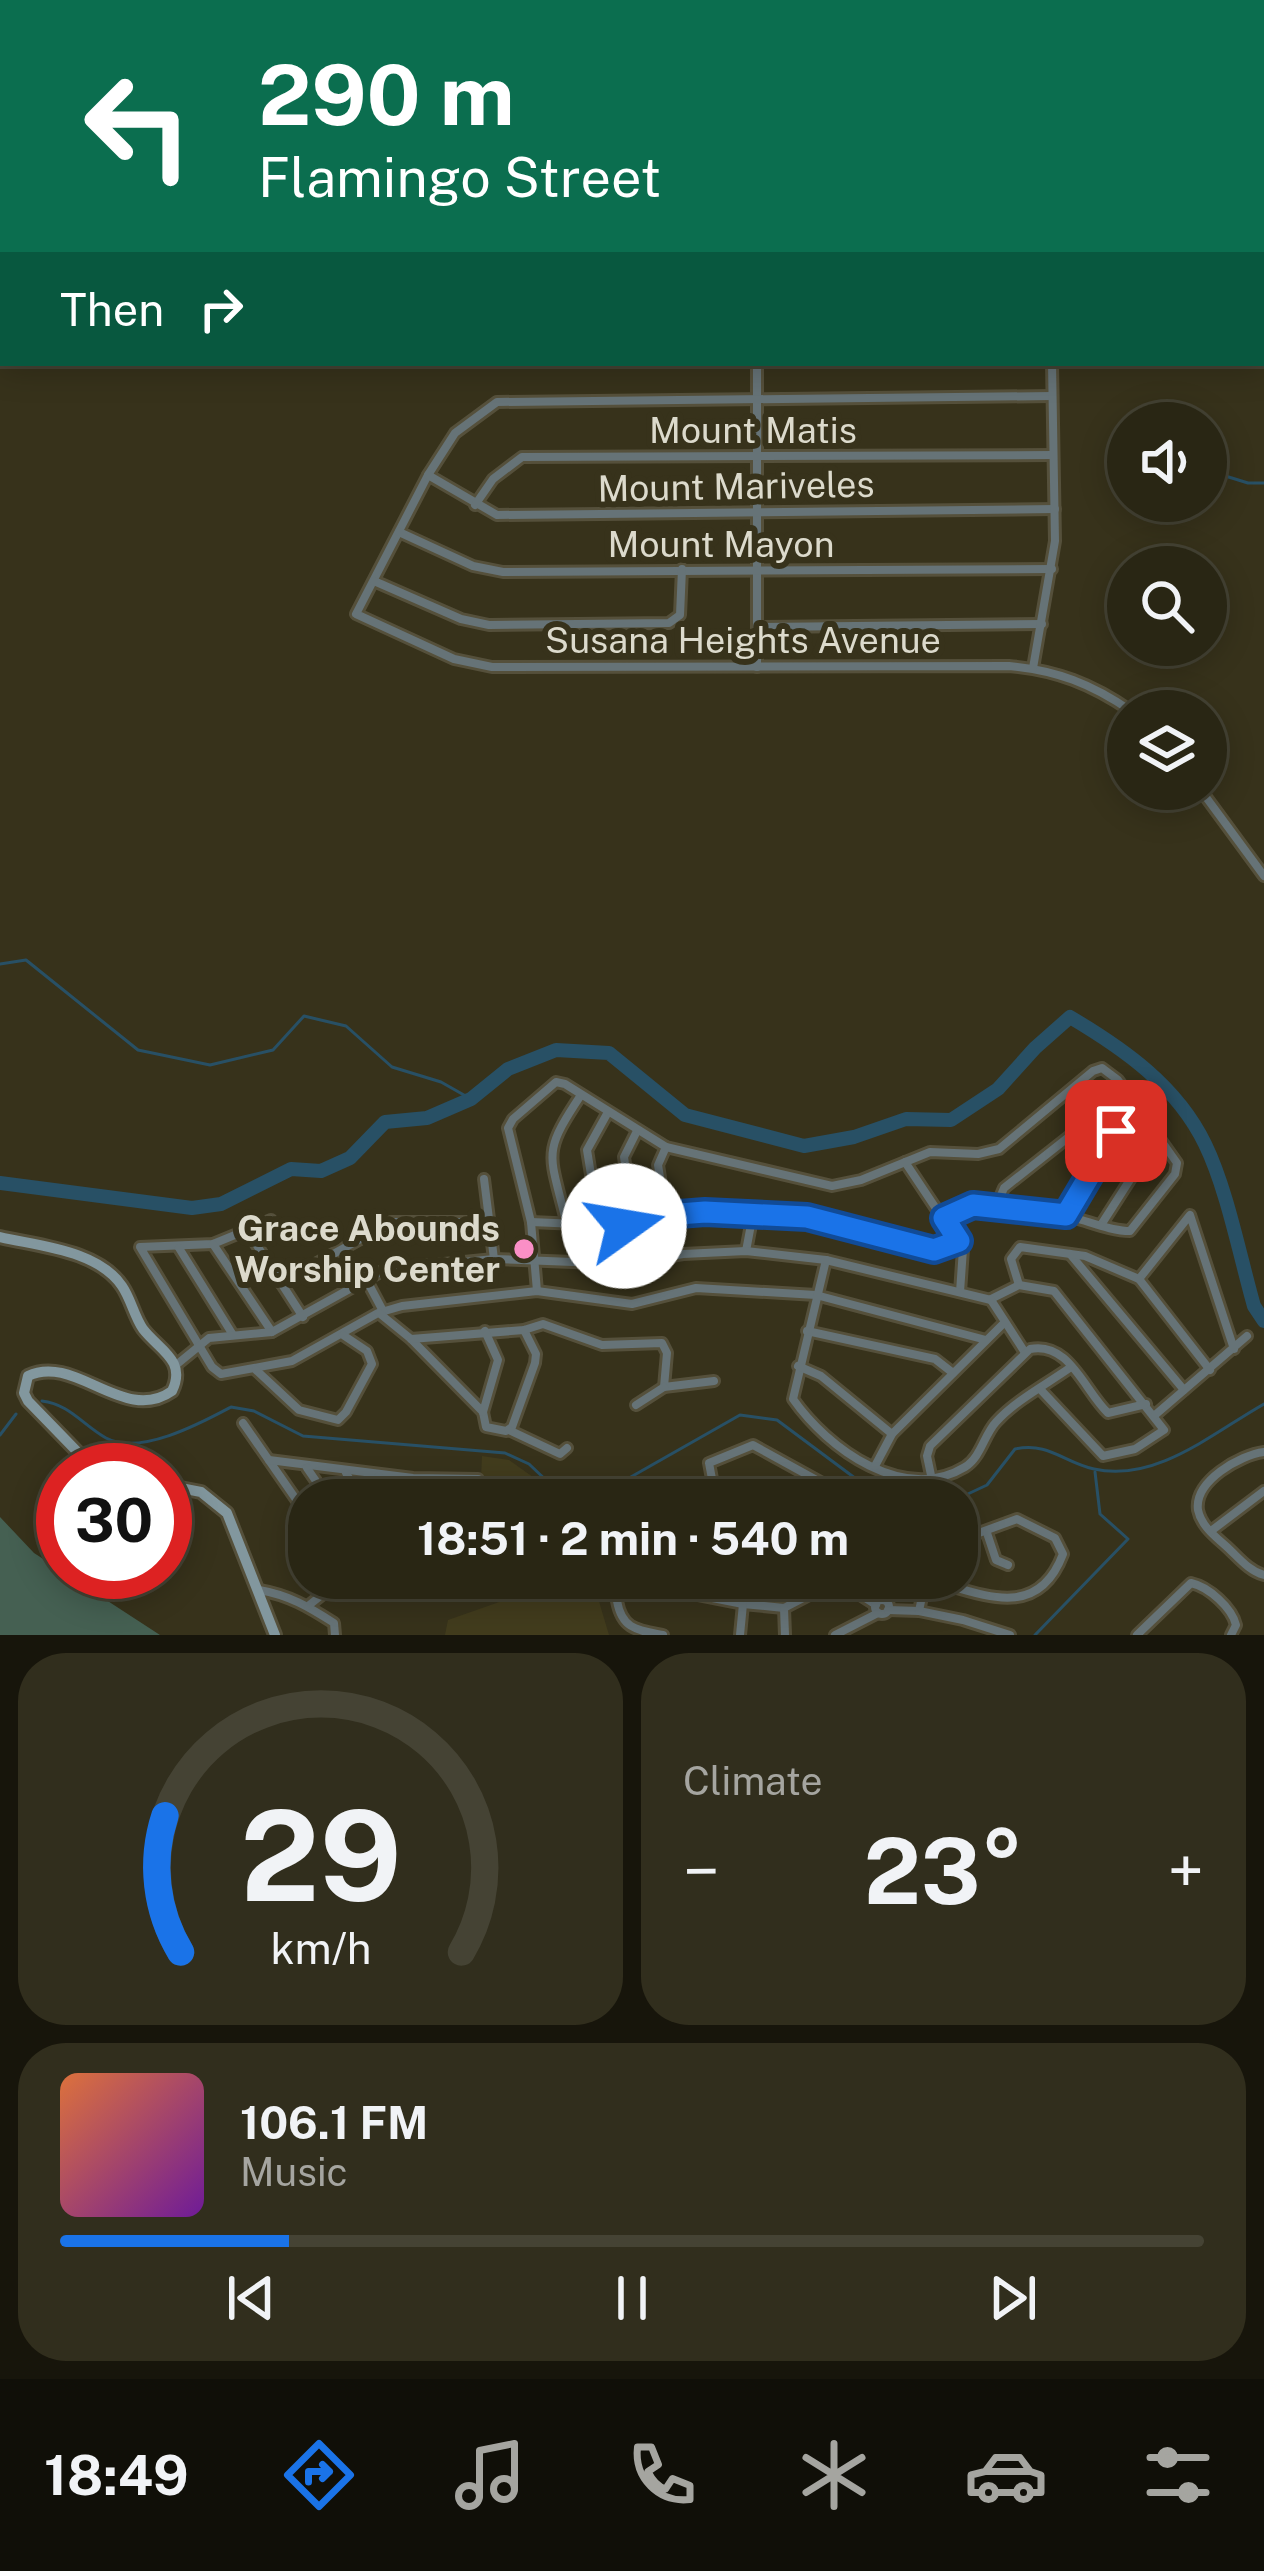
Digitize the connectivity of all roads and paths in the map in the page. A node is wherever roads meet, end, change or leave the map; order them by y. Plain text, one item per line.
1 (757, 366) edge
2 (1052, 366) edge
3 (1052, 396) junction
4 (757, 402) junction
5 (1053, 455) junction
6 (756, 458) junction
7 (428, 476) junction
8 (475, 505) junction
9 (1055, 509) junction
10 (757, 512) junction
11 (399, 532) junction
12 (1052, 568) junction
13 (682, 569) junction
14 (757, 570) junction
15 (374, 581) junction
16 (1042, 624) junction
17 (758, 627) junction
18 (758, 668) junction
19 (1034, 668) junction
20 (1107, 694) edge
21 (1215, 810) edge
22 (1264, 876) edge
23 (1126, 1091) junction
24 (581, 1095) junction
25 (1102, 1111) junction
26 (608, 1112) junction
27 (637, 1131) junction
28 (1158, 1136) junction
29 (666, 1147) junction
30 (905, 1162) junction
31 (484, 1179) dead end
32 (996, 1207) junction
33 (753, 1214) junction
34 (666, 1215) junction
35 (1066, 1215) junction
36 (944, 1218) junction
37 (272, 1220) dead end
38 (566, 1221) junction
39 (491, 1222) junction
40 (531, 1222) junction
41 (634, 1223) junction
42 (599, 1224) junction
43 (1101, 1225) junction
44 (248, 1230) junction
45 (0, 1237) edge
46 (959, 1241) junction
47 (213, 1244) junction
48 (179, 1248) junction
49 (746, 1251) junction
50 (1069, 1253) junction
51 (535, 1258) junction
52 (494, 1259) junction
53 (826, 1260) junction
54 (1139, 1279) junction
55 (366, 1280) junction
56 (281, 1282) junction
57 (1019, 1285) junction
58 (537, 1291) junction
59 (960, 1292) junction
60 (816, 1295) junction
61 (991, 1300) junction
62 (380, 1312) junction
63 (303, 1317) junction
64 (1005, 1322) junction
65 (524, 1330) junction
66 (485, 1331) junction
67 (807, 1331) junction
68 (272, 1332) junction
69 (343, 1335) junction
70 (234, 1336) junction
71 (1247, 1336) dead end
72 (411, 1339) junction
73 (986, 1340) junction
74 (199, 1345) junction
75 (1234, 1348) junction
76 (1024, 1352) junction
77 (176, 1365) junction
78 (798, 1366) junction
79 (1071, 1367) junction
80 (256, 1370) junction
81 (1210, 1370) junction
82 (953, 1373) junction
83 (714, 1381) dead end
84 (664, 1387) junction
85 (1040, 1389) junction
86 (1184, 1390) junction
87 (1146, 1404) junction
88 (636, 1405) dead end
89 (483, 1412) junction
90 (1155, 1415) junction
91 (242, 1423) dead end
92 (509, 1430) junction
93 (892, 1434) junction
94 (69, 1443) edge
95 (567, 1448) dead end
96 (1264, 1452) edge
97 (268, 1460) junction
98 (306, 1466) junction
99 (875, 1466) junction
100 (345, 1472) junction
101 (378, 1474) junction
102 (413, 1478) joint
103 (459, 1478) joint
104 (315, 1479) edge
105 (349, 1479) edge
106 (381, 1479) edge
107 (478, 1479) dead end
108 (712, 1479) edge
109 (815, 1479) edge
110 (906, 1479) edge
111 (932, 1479) edge
112 (934, 1479) edge
113 (192, 1488) edge
114 (288, 1488) edge
115 (1264, 1491) edge
116 (1210, 1531) junction
117 (987, 1533) junction
118 (978, 1535) edge
119 (1008, 1565) dead end
120 (1264, 1575) edge
121 (259, 1590) junction
122 (978, 1591) edge
123 (317, 1599) edge
124 (618, 1599) edge
125 (720, 1599) edge
126 (801, 1599) edge
127 (867, 1599) edge
128 (922, 1599) edge
129 (743, 1604) junction
130 (308, 1606) junction
131 (784, 1608) junction
132 (881, 1609) junction
133 (919, 1611) junction
134 (274, 1635) edge
135 (335, 1635) edge
136 (663, 1635) edge
137 (740, 1635) edge
138 (785, 1635) edge
139 (835, 1635) edge
140 (1010, 1635) edge
141 (1137, 1635) edge
142 (1231, 1635) edge

1 - 4 street
2 - 3 street
3 - 4 street
3 - 5 street
4 - 6 street
4 - 7 street
5 - 6 street, Mount Matis
5 - 9 street
6 - 8 street, Mount Matis
6 - 10 street
7 - 8 street, Mount Mariveles
7 - 11 street
8 - 10 street, Mount Mariveles
9 - 10 street, Mount Mariveles
9 - 12 street
10 - 14 street
11 - 13 street, Mount Mayon
11 - 15 street
12 - 14 street, Mount Mayon
12 - 16 street
13 - 14 street, Mount Mayon
13 - 15 street
14 - 17 street
15 - 18 street, Susana Heights Avenue
16 - 17 street
16 - 19 street
17 - 18 street
18 - 19 street, Susana Heights Avenue
19 - 20 street, Susana Heights Avenue
21 - 22 street
23 - 25 street
23 - 28 street
23 - 30 street
24 - 26 street
24 - 38 street
24 - 40 street
25 - 32 street
25 - 35 street
26 - 27 street
26 - 42 street
27 - 29 street
27 - 41 street
28 - 43 street
28 - 43 street
29 - 30 street
29 - 34 street
30 - 36 street
31 - 39 street
32 - 35 street
32 - 36 street
33 - 34 street
33 - 46 street
33 - 49 street
34 - 41 street
35 - 43 street
36 - 46 street
37 - 44 street
38 - 40 street
38 - 42 street
39 - 52 street
39 - 56 street
40 - 51 street
41 - 42 street
44 - 47 street
44 - 56 street
45 - 77 main road
46 - 59 street
47 - 48 street
47 - 68 street
48 - 70 street
48 - 74 street
49 - 51 street
49 - 53 street
50 - 54 street
50 - 57 street
50 - 86 street
51 - 52 street
51 - 58 street
52 - 55 street
53 - 59 street
53 - 60 street
54 - 75 street
54 - 81 street
55 - 62 street
55 - 63 street
56 - 63 street
57 - 61 street
57 - 87 street
58 - 60 street
58 - 62 street
59 - 61 street
60 - 67 street
60 - 73 street
61 - 64 street
62 - 69 street
62 - 72 street
63 - 68 street
64 - 73 street
64 - 76 street
65 - 66 street
65 - 84 street
65 - 92 street
66 - 72 street
66 - 89 street
67 - 78 street
67 - 82 street
68 - 70 street
69 - 80 street
69 - 80 street
70 - 74 street
71 - 75 street
72 - 89 street
73 - 82 street
74 - 77 street
74 - 80 street
75 - 81 street
76 - 79 street
76 - 111 street
77 - 94 main road
78 - 93 street
78 - 99 street
79 - 85 street
79 - 87 street
81 - 86 street
82 - 93 street
83 - 84 street
84 - 88 street
85 - 90 street
85 - 112 street
86 - 90 street
87 - 90 street
89 - 92 street
91 - 97 street
92 - 95 street
93 - 99 street
96 - 116 street
97 - 98 street
97 - 114 street
98 - 100 street
98 - 104 street
99 - 110 street
100 - 101 street
100 - 105 street
101 - 102 street
101 - 106 street
102 - 103 street
103 - 107 street
108 - 109 street
113 - 121 main road
115 - 116 street
116 - 120 street
117 - 118 street
117 - 119 street
117 - 122 street
121 - 130 street
121 - 134 main road
123 - 130 street
124 - 136 street
125 - 129 street
126 - 131 street
127 - 132 street
128 - 133 street
129 - 131 street
129 - 137 street
130 - 135 street
131 - 138 street
132 - 133 street
132 - 139 street
133 - 140 street
141 - 142 street

